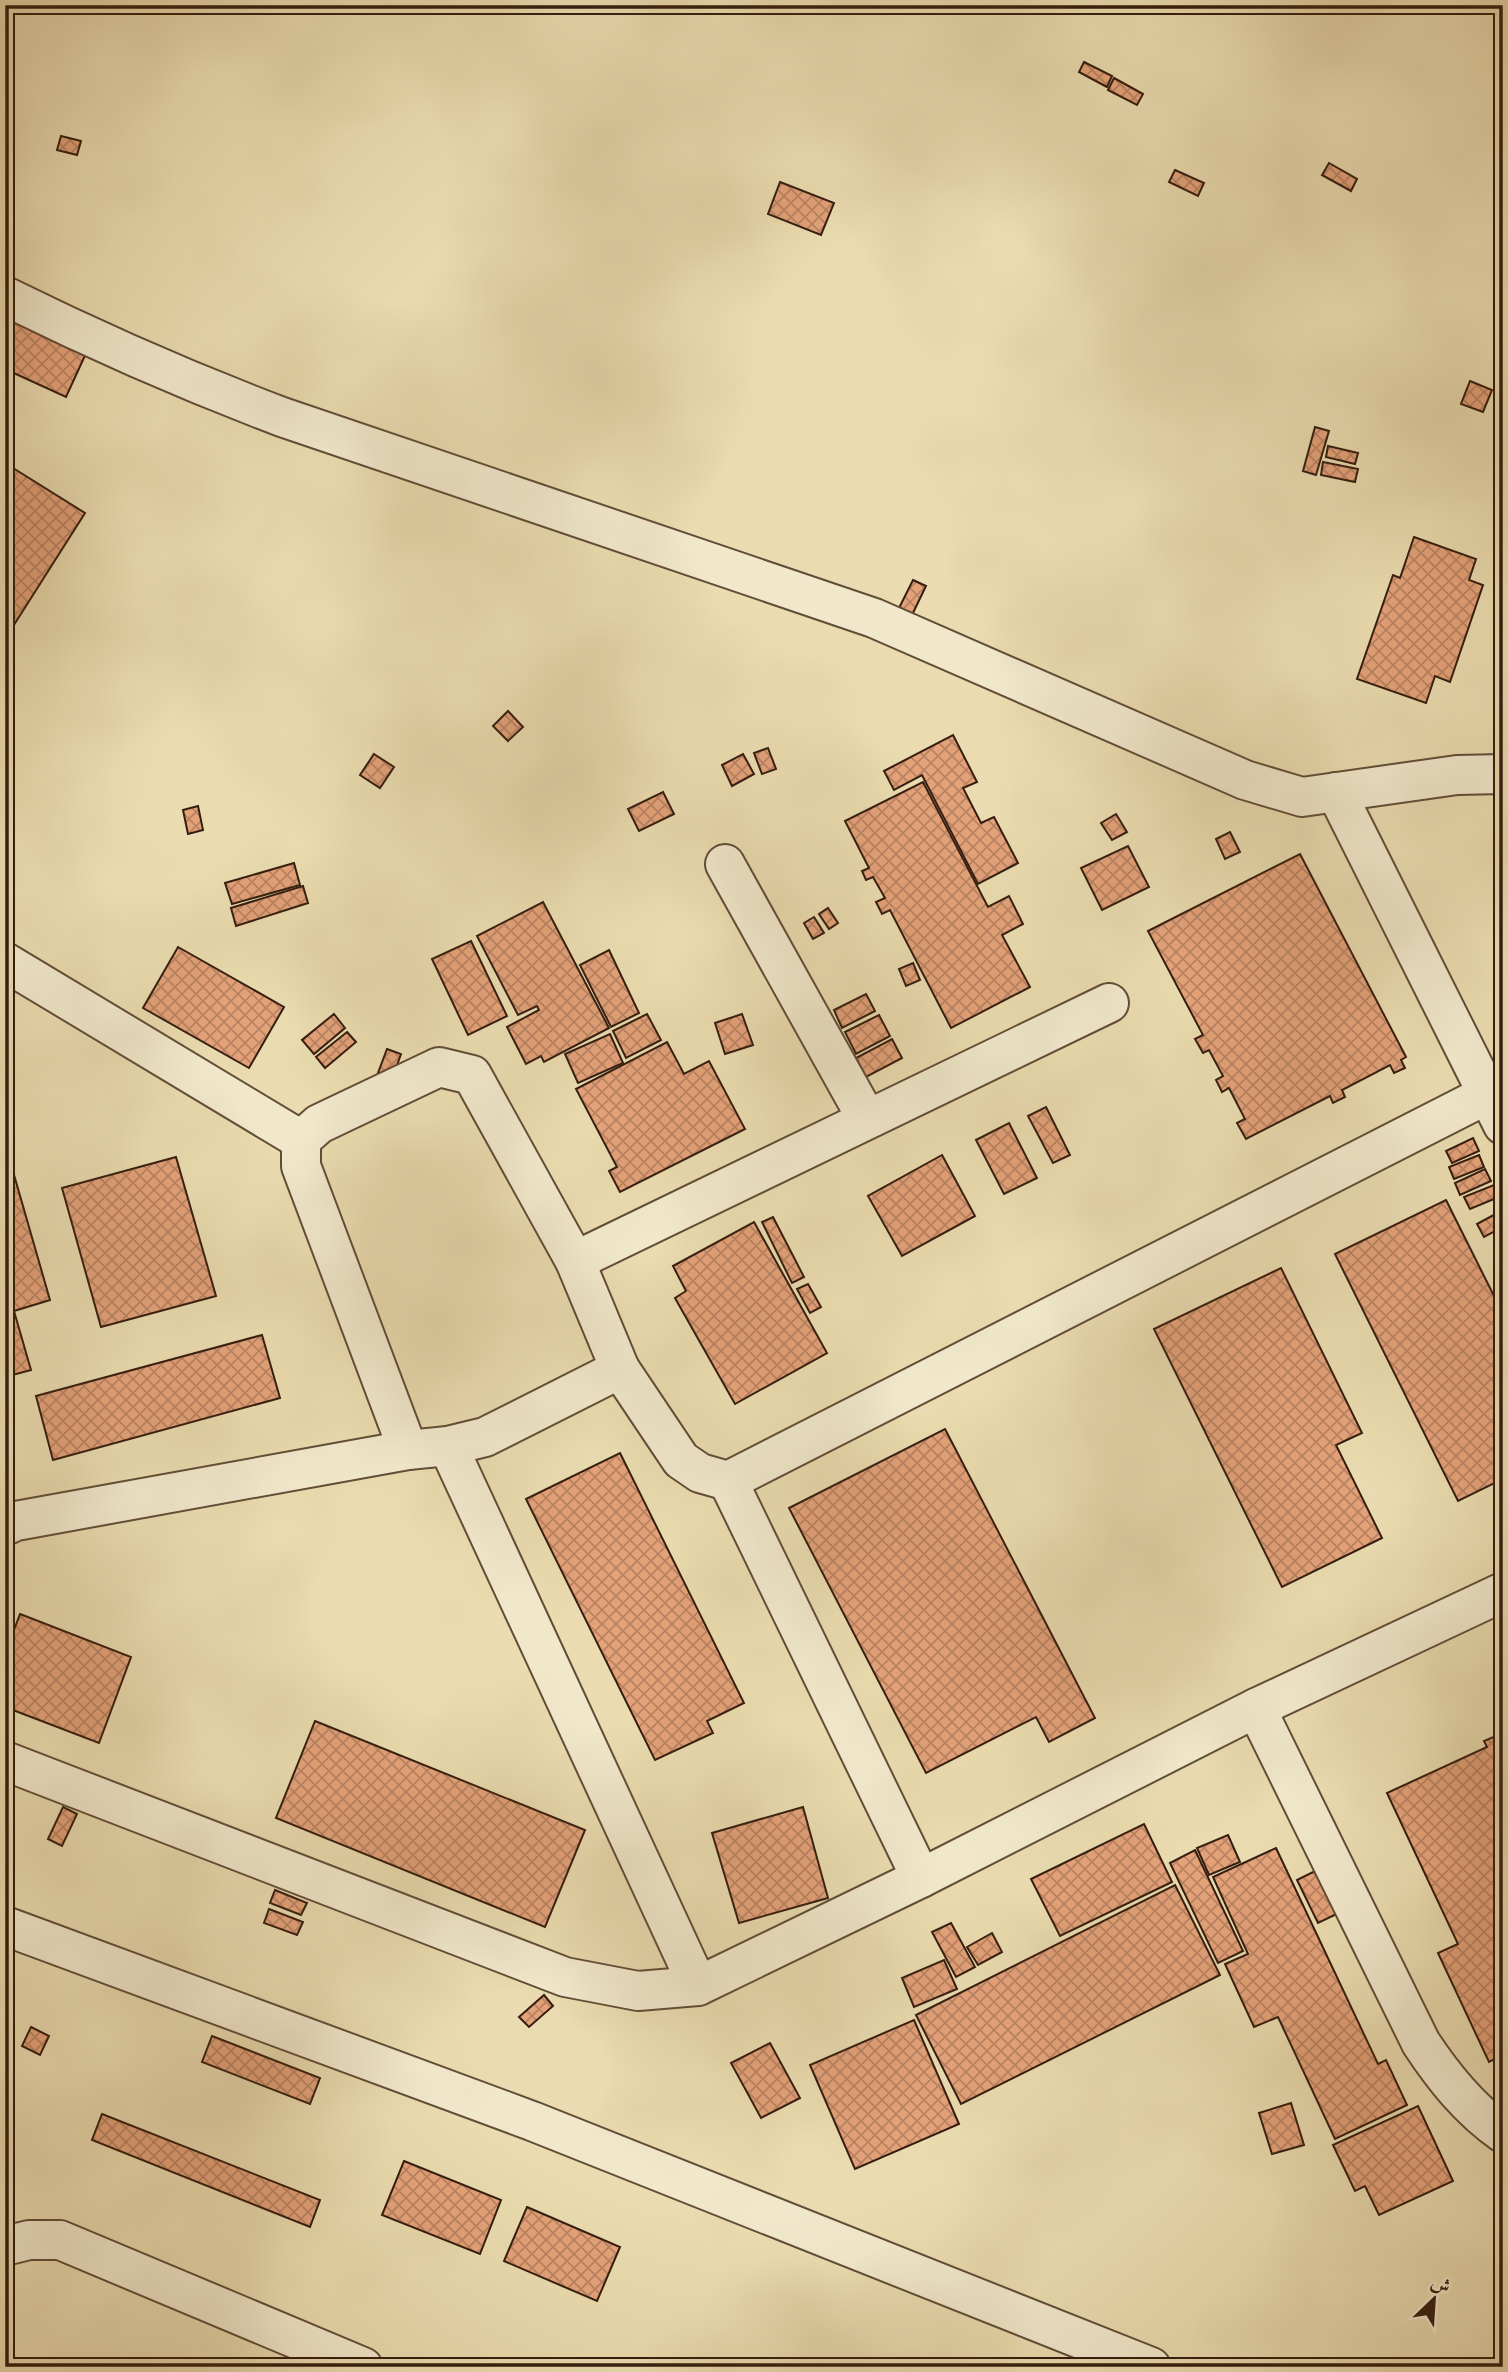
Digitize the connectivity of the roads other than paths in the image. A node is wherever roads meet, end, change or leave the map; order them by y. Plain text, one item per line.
1 (5, 296) edge
2 (1503, 774) edge
3 (1336, 792) junction
4 (725, 864) dead end
5 (5, 962) edge
6 (1109, 1003) dead end
7 (1495, 1110) edge
8 (867, 1119) junction
9 (300, 1140) junction
10 (575, 1261) junction
11 (620, 1369) junction
12 (448, 1446) junction
13 (408, 1451) junction
14 (728, 1481) junction
15 (5, 1525) edge
16 (1503, 1592) edge
17 (1256, 1708) junction
18 (5, 1761) edge
19 (921, 1878) junction
20 (5, 1926) edge
21 (698, 1986) junction
22 (1503, 2133) edge
23 (5, 2246) edge
24 (363, 2367) edge
25 (1152, 2367) edge

1 - 3 street
2 - 3 street
3 - 7 street
4 - 8 street
5 - 9 street
6 - 8 street
7 - 14 street
8 - 10 street
9 - 10 street
9 - 13 street
10 - 11 street
11 - 12 street
11 - 14 street
12 - 13 street
12 - 21 street
13 - 15 street
14 - 19 street
16 - 17 street
17 - 19 street
17 - 22 street
18 - 21 street
19 - 21 street
20 - 25 street
23 - 24 street

